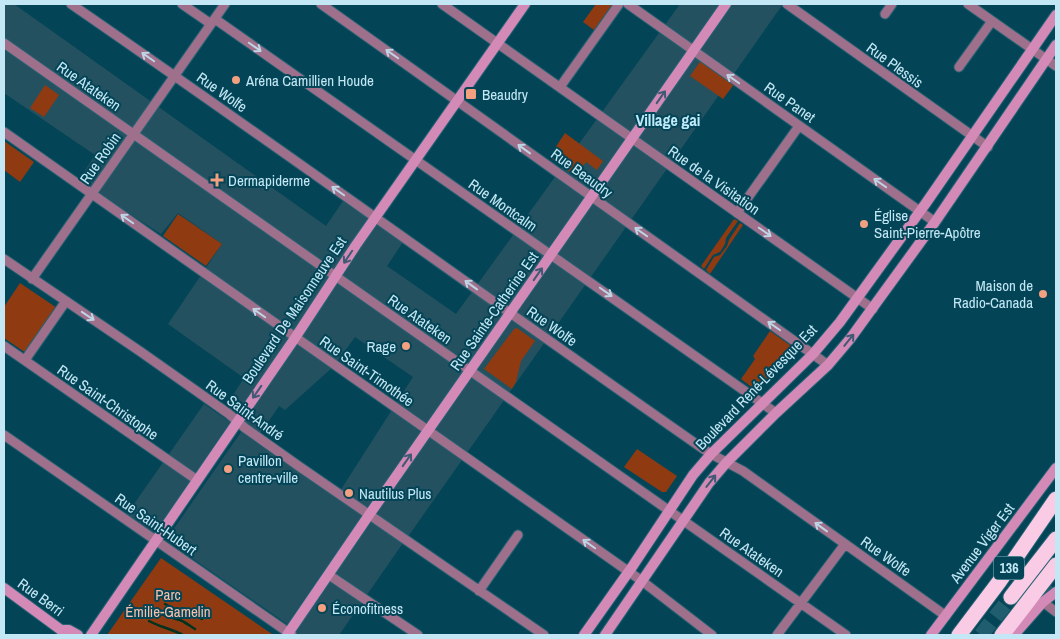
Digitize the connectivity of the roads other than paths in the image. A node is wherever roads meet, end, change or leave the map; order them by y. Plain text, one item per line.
1 (71, 4) edge
2 (182, 4) edge
3 (226, 4) edge
4 (321, 4) edge
5 (442, 4) edge
6 (525, 4) edge
7 (619, 4) edge
8 (628, 4) edge
9 (726, 4) edge
10 (786, 4) edge
11 (892, 4) edge
12 (968, 4) edge
13 (885, 14) dead end
14 (1056, 15) edge
15 (992, 21) junction
16 (213, 22) junction
17 (4, 43) edge
18 (498, 43) junction
19 (1056, 45) edge
20 (1032, 49) junction
21 (693, 50) junction
22 (1046, 59) junction
23 (1056, 66) edge
24 (959, 67) dead end
25 (175, 76) junction
26 (560, 87) junction
27 (457, 101) junction
28 (799, 126) junction
29 (4, 132) edge
30 (134, 134) junction
31 (972, 136) junction
32 (632, 139) junction
33 (988, 147) junction
34 (415, 160) junction
35 (92, 194) junction
36 (592, 197) junction
37 (920, 211) junction
38 (738, 213) junction
39 (376, 217) junction
40 (936, 222) junction
41 (551, 255) junction
42 (4, 259) edge
43 (336, 276) junction
44 (32, 279) junction
45 (857, 298) junction
46 (66, 302) junction
47 (873, 309) junction
48 (510, 314) junction
49 (295, 338) junction
50 (4, 346) edge
51 (813, 354) junction
52 (25, 360) junction
53 (828, 365) junction
54 (470, 371) junction
55 (762, 403) junction
56 (776, 413) junction
57 (237, 421) junction
58 (428, 431) junction
59 (4, 435) edge
60 (710, 454) junction
61 (726, 463) junction
62 (1056, 468) edge
63 (197, 480) junction
64 (1056, 499) edge
65 (670, 511) junction
66 (370, 515) junction
67 (684, 521) junction
68 (518, 535) dead end
69 (1056, 539) edge
70 (157, 541) junction
71 (844, 544) junction
72 (1056, 564) edge
73 (629, 572) junction
74 (329, 575) junction
75 (642, 581) junction
76 (4, 588) edge
77 (479, 591) junction
78 (1056, 592) edge
79 (1011, 597) tunnel mouth
80 (1042, 602) junction
81 (801, 603) junction
82 (1056, 612) edge
83 (946, 616) junction
84 (63, 632) edge
85 (289, 634) edge
86 (78, 635) edge
87 (91, 635) edge
88 (418, 635) edge
89 (544, 635) edge
90 (584, 635) edge
91 (605, 635) edge
92 (712, 635) edge
93 (776, 635) edge
94 (846, 635) edge
95 (931, 635) edge
96 (958, 635) edge
97 (1002, 635) edge
98 (1014, 635) edge

25 -> 1 street, Rue Wolfe
2 - 16 street, Rue Montcalm
3 - 16 street, Rue Robin
27 -> 4 street, Rue Beaudry
5 - 18 street, Rue de la Visitation
6 - 18 main road, Boulevard De Maisonneuve Est
7 - 26 street
8 - 21 street, Rue Panet
9 - 21 main road, Rue Sainte-Catherine Est
10 - 31 street, Rue Plessis
11 - 13 street
12 - 15 street
14 - 20 main road, Boulevard René-Lévesque Est
15 - 20 street
15 - 24 street
16 - 25 street, Rue Robin
16 -> 34 street, Rue Montcalm
17 - 30 street, Rue Atateken
18 - 26 street, Rue de la Visitation
18 - 27 main road, Boulevard De Maisonneuve Est
19 - 22 main road, Boulevard René-Lévesque Est
20 - 22 street
20 - 31 main road, Boulevard René-Lévesque Est
28 -> 21 street, Rue Panet
32 -> 21 main road, Rue Sainte-Catherine Est
22 - 23 street
22 - 33 main road, Boulevard René-Lévesque Est
25 - 30 street, Rue Robin
39 -> 25 street, Rue Wolfe
26 - 32 street, Rue de la Visitation
27 - 34 main road, Boulevard De Maisonneuve Est
36 -> 27 street, Rue Beaudry
37 -> 28 street, Rue Panet
28 - 38 street
29 - 35 street, Rue Saint-Timothée
30 - 35 street, Rue Robin
30 - 43 street, Rue Atateken
31 - 33 street, Rue Plessis
31 - 37 main road, Boulevard René-Lévesque Est
32 - 36 main road, Rue Sainte-Catherine Est
32 - 38 street, Rue de la Visitation
33 - 40 main road, Boulevard René-Lévesque Est
34 - 39 main road, Boulevard De Maisonneuve Est
34 - 41 street, Rue Montcalm
35 - 44 street, Rue Robin
49 -> 35 street, Rue Saint-Timothée
36 - 41 main road, Rue Sainte-Catherine Est
51 -> 36 street, Rue Beaudry
37 - 40 street, Rue Panet
37 - 45 main road, Boulevard René-Lévesque Est
38 -> 45 street, Rue de la Visitation
39 -> 43 main road, Boulevard De Maisonneuve Est
48 -> 39 street, Rue Wolfe
40 - 47 main road, Boulevard René-Lévesque Est
48 -> 41 main road, Rue Sainte-Catherine Est
41 -> 55 street, Rue Montcalm
42 - 44 street, Rue Saint-André
43 - 49 main road, Boulevard De Maisonneuve Est
43 - 54 street, Rue Atateken
44 - 46 street, Rue Saint-André
45 - 47 street, Rue de la Visitation
45 - 51 main road, Boulevard René-Lévesque Est
46 - 52 street
46 -> 57 street, Rue Saint-André
53 -> 47 main road, Boulevard René-Lévesque Est
48 - 54 main road, Rue Sainte-Catherine Est
48 - 60 street, Rue Wolfe
49 -> 57 main road, Boulevard De Maisonneuve Est
49 - 58 street, Rue Saint-Timothée
50 - 52 street, Rue Saint-Christophe
51 - 53 street, Rue Beaudry
51 - 55 main road, Boulevard René-Lévesque Est
52 - 63 street, Rue Saint-Christophe
53 - 56 main road, Boulevard René-Lévesque Est
54 - 58 main road, Rue Sainte-Catherine Est
54 - 65 street, Rue Atateken
55 - 56 street, Rue Montcalm
55 - 60 main road, Boulevard René-Lévesque Est
56 - 61 main road, Boulevard René-Lévesque Est
57 - 63 main road, Boulevard De Maisonneuve Est
57 - 66 street, Rue Saint-André
66 -> 58 main road, Rue Sainte-Catherine Est
73 -> 58 street, Rue Saint-Timothée
59 - 70 street, Rue Saint-Hubert
60 - 61 street, Rue Wolfe
60 - 65 main road, Boulevard René-Lévesque Est
67 -> 61 main road, Boulevard René-Lévesque Est
71 -> 61 street, Rue Wolfe
62 - 83 main road, Avenue Viger Est
63 - 70 main road, Boulevard De Maisonneuve Est
64 - 96 highway, 136
65 - 67 street, Rue Atateken
65 - 73 main road, Boulevard René-Lévesque Est
66 - 74 main road, Rue Sainte-Catherine Est
66 - 77 street, Rue Saint-André
67 - 75 main road, Boulevard René-Lévesque Est
67 - 81 street, Rue Atateken
68 - 77 street
69 - 79 highway, 136
70 - 85 street, Rue Saint-Hubert
70 - 87 main road, Boulevard De Maisonneuve Est
71 - 81 street
71 - 83 street, Rue Wolfe
72 - 97 highway
73 - 75 street, Rue Saint-Timothée
73 - 90 main road, Boulevard René-Lévesque Est
74 - 85 main road, Rue Sainte-Catherine Est
74 - 88 street
75 - 91 main road, Boulevard René-Lévesque Est
75 - 92 street, Rue Saint-Timothée
76 - 84 main road, Rue Berri
77 - 89 street, Rue Saint-André
78 - 80 main road
80 - 82 street
80 - 98 main road
81 - 93 street
81 - 94 street, Rue Atateken
83 - 95 main road, Avenue Viger Est
84 - 86 main road, Rue Berri

